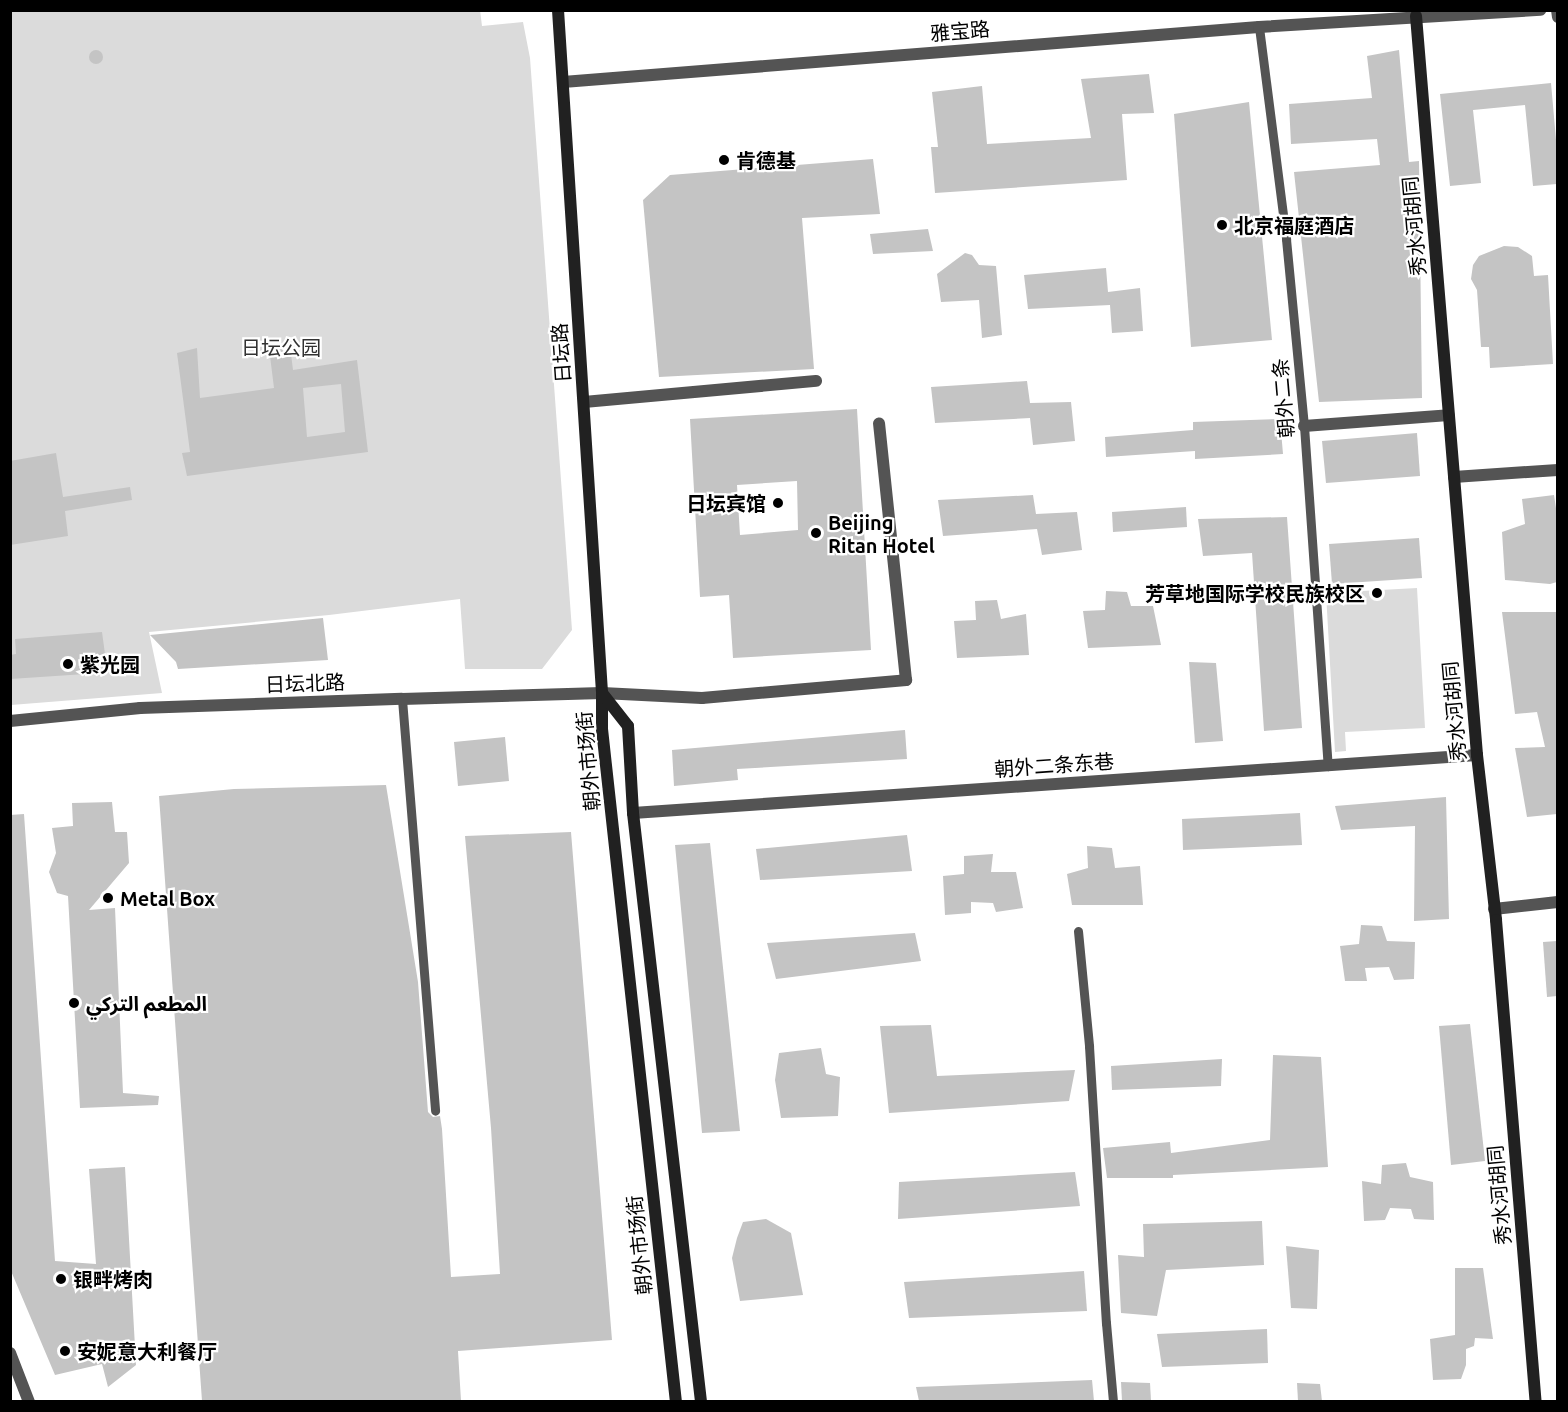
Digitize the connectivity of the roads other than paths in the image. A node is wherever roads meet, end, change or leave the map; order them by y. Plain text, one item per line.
1 (558, 10) edge
2 (1540, 10) edge
3 (1557, 10) edge
4 (1416, 16) junction
5 (1557, 17) edge
6 (1259, 27) junction
7 (563, 82) junction
8 (816, 381) dead end
9 (584, 402) junction
10 (1449, 415) junction
11 (879, 423) dead end
12 (1304, 426) junction
13 (1557, 470) edge
14 (1454, 477) junction
15 (602, 693) junction
16 (402, 699) junction
17 (10, 721) edge
18 (1477, 755) junction
19 (1328, 766) junction
20 (633, 813) junction
21 (1557, 902) edge
22 (1494, 909) junction
23 (1078, 931) dead end
24 (435, 1111) dead end
25 (10, 1353) edge
26 (29, 1401) edge
27 (676, 1401) edge
28 (701, 1401) edge
29 (1113, 1401) edge
30 (1536, 1401) edge

1 - 7 street, 日坛路
2 - 4 street, 雅宝路
3 - 5 street
4 - 6 street, 雅宝路
4 - 10 street, 秀水河胡同
6 - 7 street, 雅宝路
6 - 12 lane, 朝外二条
7 - 9 street, 日坛路
8 - 9 street
9 - 15 street, 日坛路
10 - 12 street
10 - 14 street, 秀水河胡同
11 - 15 street, 日坛北路
12 - 19 lane, 朝外二条
13 - 14 street
14 - 18 street, 秀水河胡同
15 - 16 street, 日坛北路
15 - 20 street, 朝外市场街
15 - 27 street, 朝外市场街
16 - 17 street, 日坛北路
16 - 24 lane
18 - 19 street, 朝外二条东巷
18 - 22 street, 秀水河胡同
19 - 20 street, 朝外二条东巷
20 - 28 street, 朝外市场街
21 - 22 street
22 - 30 street, 秀水河胡同
23 - 29 lane
25 - 26 street

